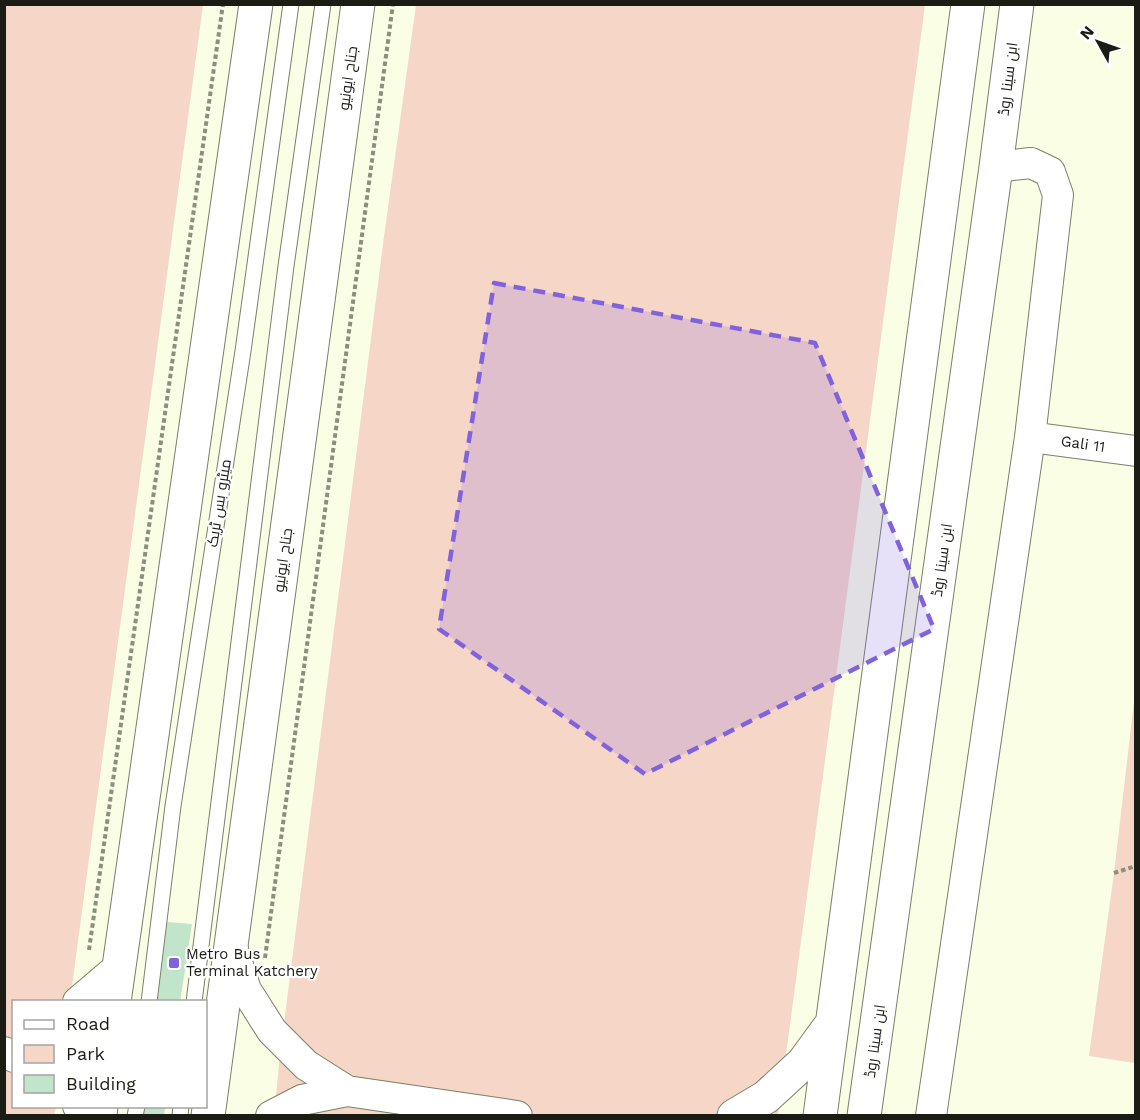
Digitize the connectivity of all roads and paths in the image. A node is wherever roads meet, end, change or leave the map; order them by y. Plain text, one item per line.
1 (223, 4) edge
2 (256, 4) edge
3 (291, 4) edge
4 (323, 4) edge
5 (358, 4) edge
6 (393, 4) edge
7 (968, 4) edge
8 (1017, 4) edge
9 (996, 167) junction
10 (1030, 437) junction
11 (1136, 452) edge
12 (1136, 866) edge
13 (1114, 873) dead end
14 (231, 944) junction
15 (89, 950) dead end
16 (265, 960) dead end
17 (118, 968) junction
18 (80, 1000) edge
19 (114, 1000) edge
20 (149, 1000) edge
21 (194, 1000) edge
22 (832, 1023) junction
23 (347, 1090) junction
24 (208, 1116) edge
25 (271, 1116) edge
26 (517, 1116) edge
27 (734, 1116) edge
28 (820, 1116) edge
29 (864, 1116) edge
30 (931, 1116) edge

1 - 15 path
2 - 17 main road
3 - 20 lane, میٹرو بس ٹریک
4 - 21 lane
5 - 14 main road, جناح ایونیو
6 - 16 path
7 - 22 main road
8 - 9 main road, ابن سینا روڈ
9 - 10 street
9 - 29 main road, ابن سینا روڈ
10 - 11 street, Gali 11
10 - 30 street
12 - 13 path
14 - 23 street
14 - 24 main road, جناح ایونیو
17 - 18 street
17 - 19 main road
22 - 27 main road
22 - 28 main road
23 - 25 street
23 - 26 street

